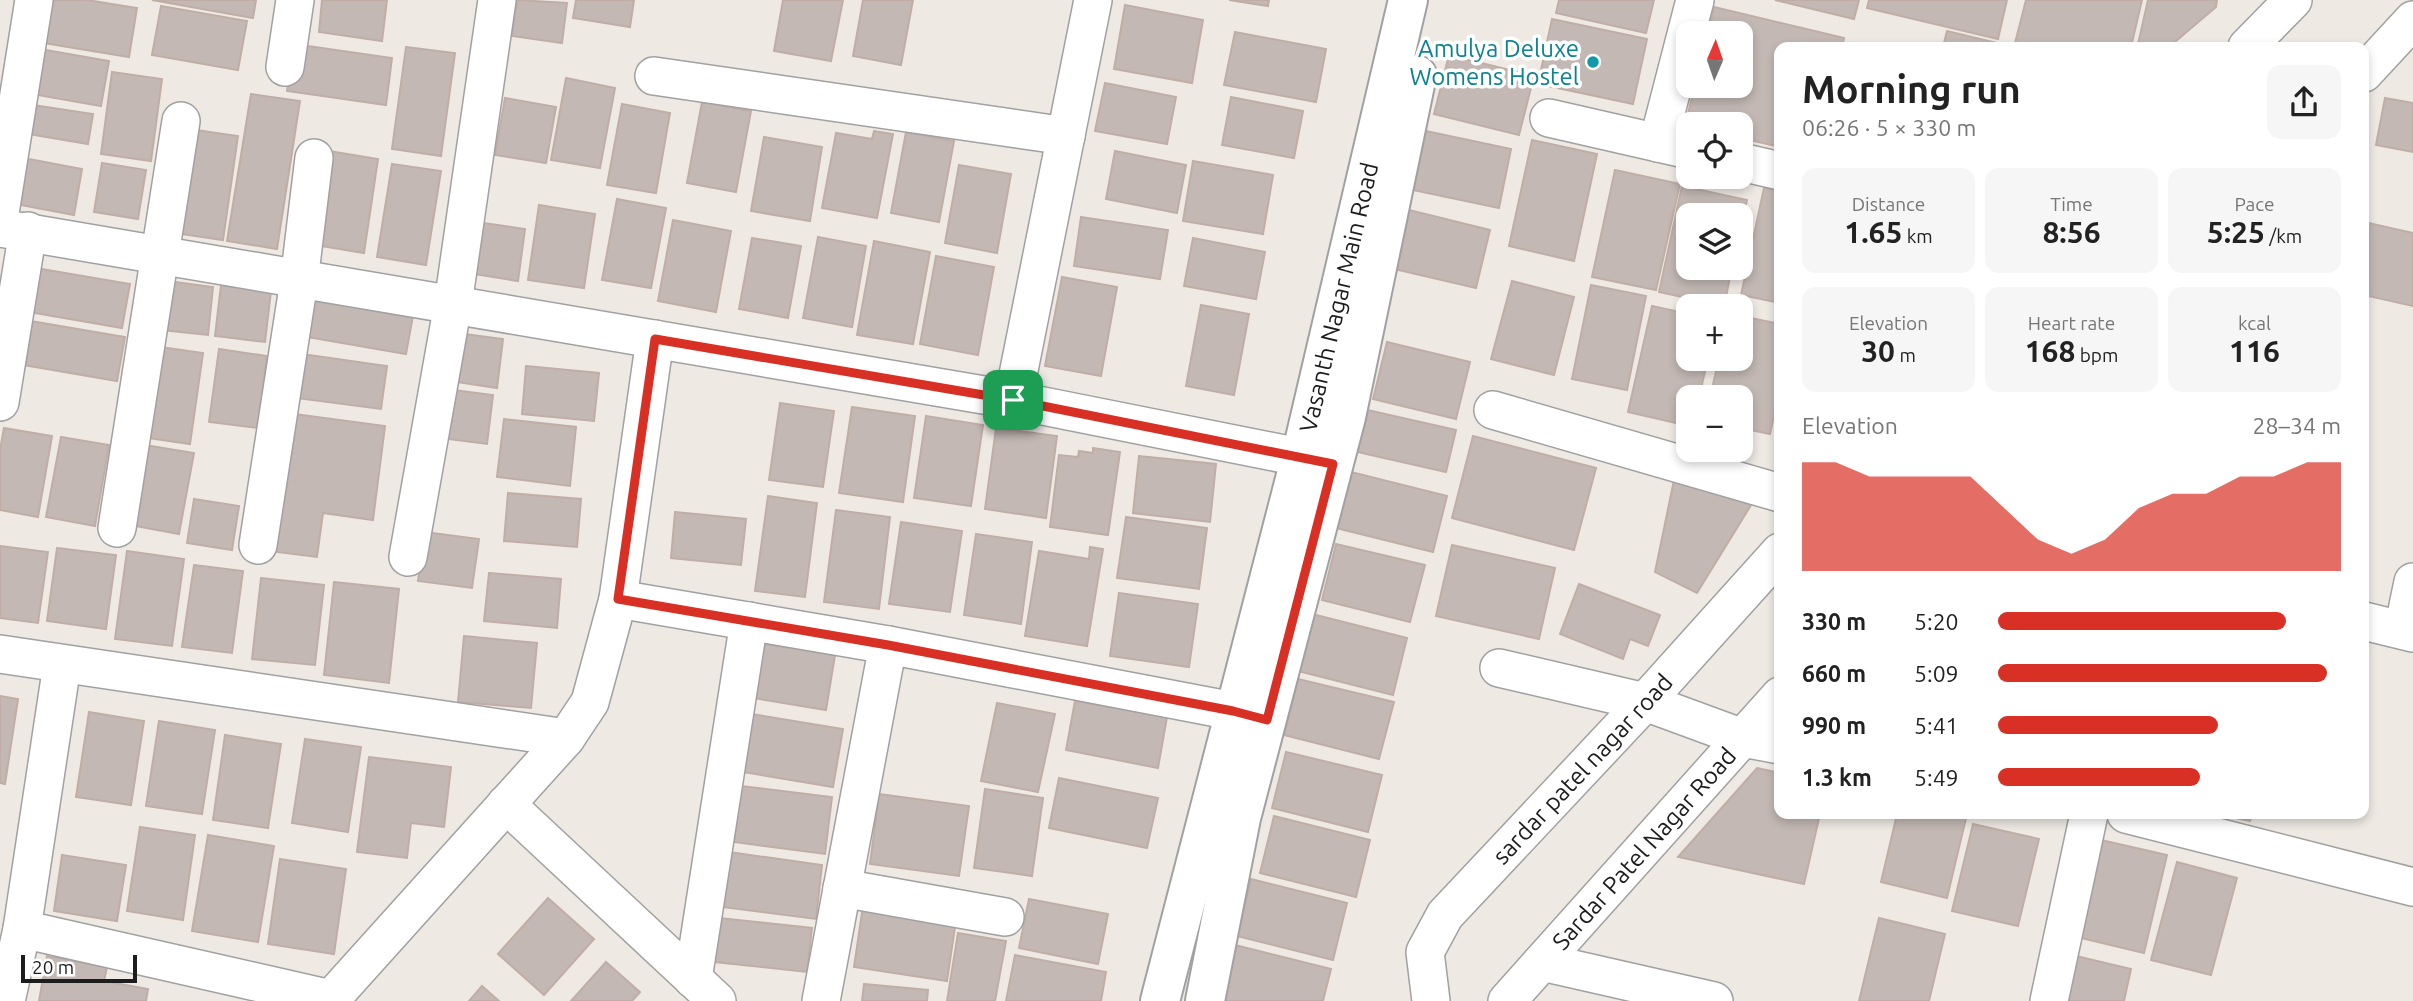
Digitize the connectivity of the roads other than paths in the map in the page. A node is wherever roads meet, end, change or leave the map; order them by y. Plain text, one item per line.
1 (34, 0) edge
2 (295, 0) edge
3 (498, 0) edge
4 (1093, 0) edge
5 (1408, 0) edge
6 (1433, 0) edge
7 (1695, 0) edge
8 (2293, 0) edge
9 (2407, 34) edge
10 (2252, 42) edge
11 (285, 67) dead end
12 (2369, 68) edge
13 (654, 76) dead end
14 (1549, 118) dead end
15 (181, 121) dead end
16 (1066, 135) junction
17 (1673, 146) edge
18 (314, 158) dead end
19 (1753, 165) edge
20 (1774, 170) edge
21 (9, 224) edge
22 (159, 256) junction
23 (299, 281) junction
24 (453, 304) junction
25 (655, 339) junction
26 (1013, 400) junction
27 (0, 402) edge
28 (1493, 410) dead end
29 (1317, 460) junction
30 (1774, 491) edge
31 (117, 528) dead end
32 (258, 545) dead end
33 (408, 557) dead end
34 (1774, 559) edge
35 (2413, 582) edge
36 (618, 599) junction
37 (749, 621) junction
38 (2369, 622) edge
39 (2408, 632) edge
40 (888, 645) junction
41 (0, 654) edge
42 (62, 666) junction
43 (1499, 668) dead end
44 (1645, 702) junction
45 (1774, 703) edge
46 (1250, 716) junction
47 (566, 738) junction
48 (1743, 738) junction
49 (1774, 744) edge
50 (506, 804) junction
51 (2088, 819) edge
52 (2146, 819) edge
53 (2413, 887) edge
54 (842, 888) junction
55 (1005, 917) dead end
56 (22, 929) junction
57 (1542, 962) junction
58 (705, 990) edge
59 (332, 1000) edge
60 (6, 1001) edge
61 (821, 1001) edge
62 (1160, 1001) edge
63 (1205, 1001) edge
64 (1431, 1001) edge
65 (1507, 1001) edge
66 (1714, 1001) edge
67 (2049, 1001) edge

1 - 21 street
2 - 11 street
3 - 24 street
4 - 16 street
5 - 29 street, Vasanth Nagar Main Road
6 - 29 street, Vasanth Nagar Main Road
7 - 17 street
8 - 10 street
9 - 12 street
13 - 16 street
14 - 17 street
15 - 22 street
16 - 26 street
18 - 23 street
19 - 20 street
21 - 22 street
21 - 27 street
22 - 23 street
22 - 31 street
23 - 24 street
23 - 32 street
24 - 25 street
24 - 33 street
25 - 26 street
25 - 36 street
26 - 29 street
28 - 30 street
29 - 46 street, Vasanth Nagar Main Road
34 - 44 street, sardar patel nagar road
35 - 39 street
36 - 37 street
36 - 47 street
37 - 40 street
37 - 58 street
38 - 39 street
40 - 46 street
40 - 54 street
41 - 42 street
42 - 47 street
42 - 56 street
43 - 44 street
44 - 48 street
44 - 64 street, sardar patel nagar road
45 - 48 street, Sardar Patel Nagar Road
46 - 62 street, Vasanth Nagar Main Road
46 - 63 street, Vasanth Nagar Main Road
47 - 50 street
48 - 49 street
48 - 57 street, Sardar Patel Nagar Road
50 - 58 street
50 - 59 street
51 - 67 street
52 - 53 street
54 - 55 street
54 - 61 street
56 - 59 street
56 - 60 street
57 - 65 street, Sardar Patel Nagar Road
57 - 66 street

